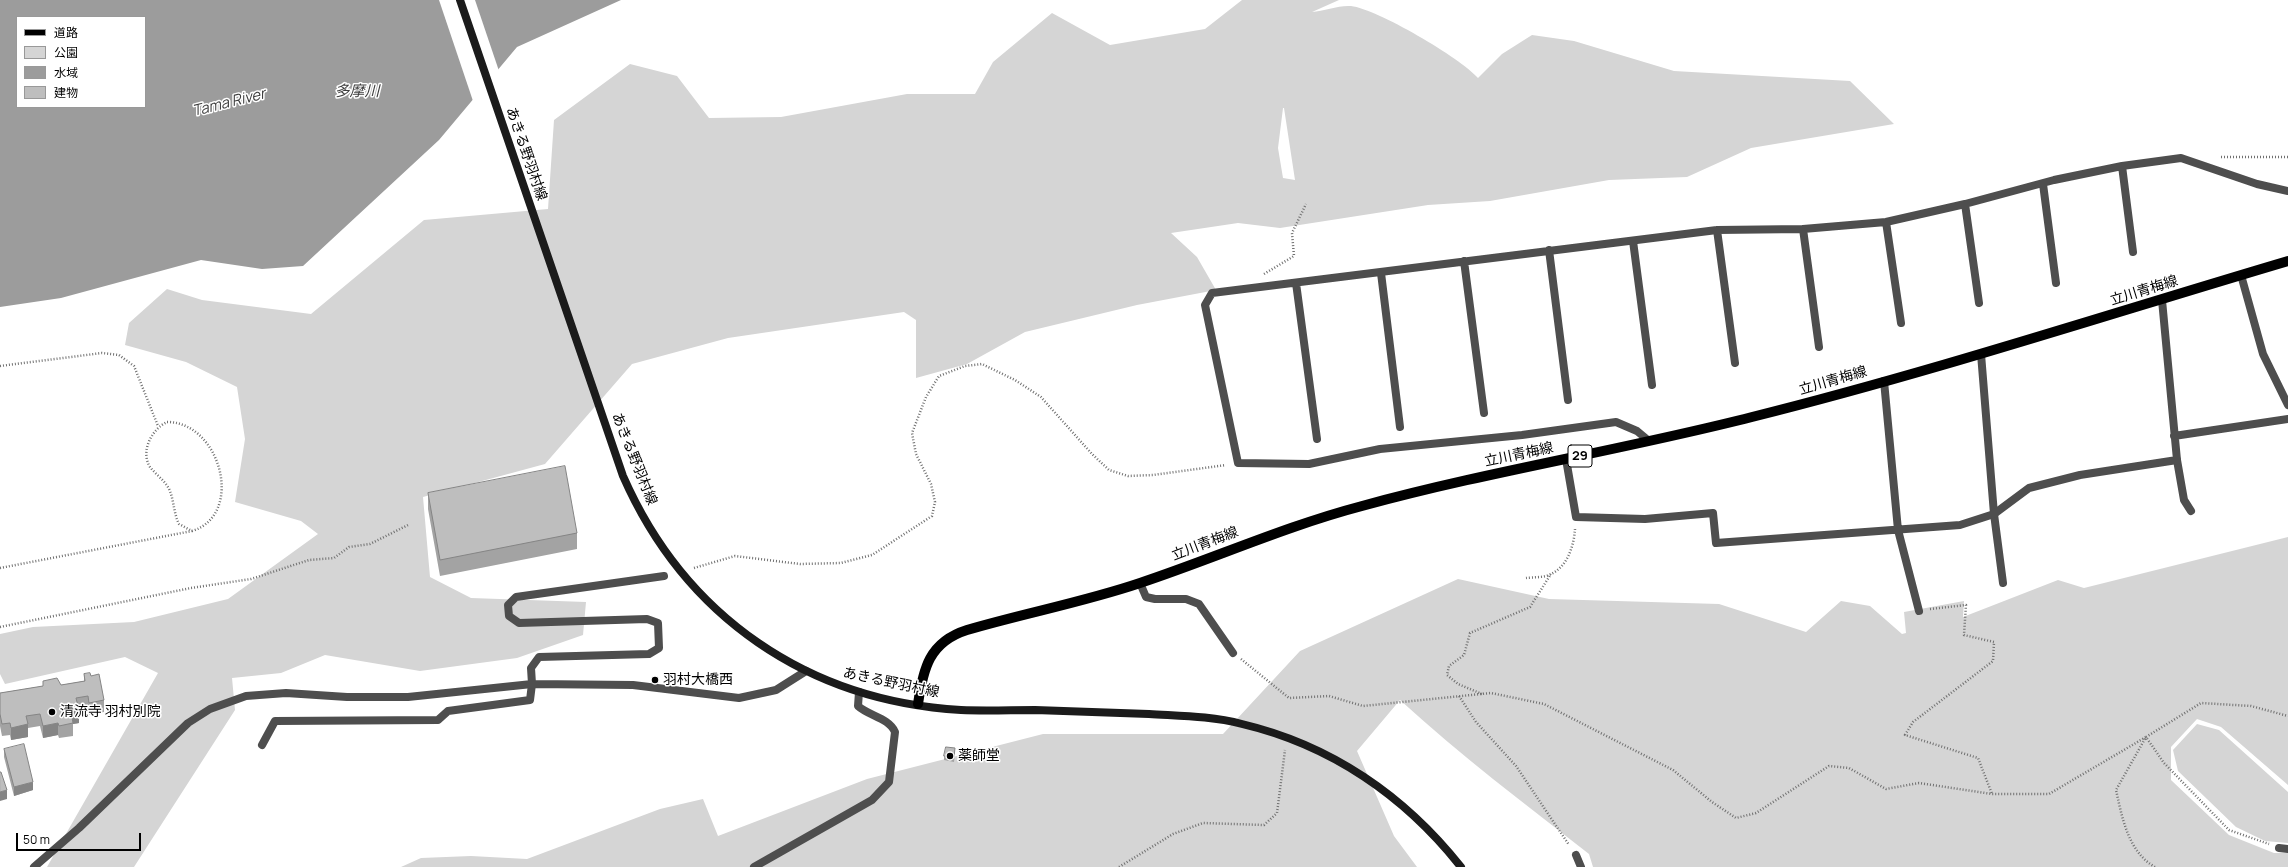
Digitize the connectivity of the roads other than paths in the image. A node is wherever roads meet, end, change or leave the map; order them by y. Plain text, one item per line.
1 (460, 0) edge
2 (2122, 166) junction
3 (2042, 184) junction
4 (2288, 191) edge
5 (1965, 204) junction
6 (1886, 222) junction
7 (1803, 228) junction
8 (1718, 230) junction
9 (1633, 240) junction
10 (1549, 250) junction
11 (2133, 252) dead end
12 (1464, 261) junction
13 (2288, 261) edge
14 (1381, 273) junction
15 (2241, 275) junction
16 (2056, 282) dead end
17 (1296, 283) junction
18 (2162, 300) junction
19 (1979, 303) dead end
20 (1901, 323) dead end
21 (1819, 347) dead end
22 (1981, 354) junction
23 (1734, 363) dead end
24 (1884, 381) junction
25 (1652, 385) dead end
26 (1568, 400) dead end
27 (2288, 405) edge
28 (1484, 413) dead end
29 (2288, 420) edge
30 (1400, 426) dead end
31 (2174, 436) junction
32 (1317, 439) dead end
33 (1649, 441) junction
34 (1566, 459) junction
35 (2177, 460) junction
36 (2191, 511) dead end
37 (1994, 514) junction
38 (1898, 530) junction
39 (664, 576) dead end
40 (1140, 583) junction
41 (2003, 583) dead end
42 (1919, 611) road end
43 (1234, 653) road end
44 (806, 671) junction
45 (532, 684) junction
46 (859, 692) junction
47 (918, 704) junction
48 (262, 745) dead end
49 (2279, 848) road end
50 (2288, 849) edge
51 (1576, 855) road end
52 (34, 867) edge
53 (754, 867) edge
54 (1461, 867) edge
55 (1581, 867) edge

1 - 44 main road, あきる野羽村線
2 - 3 street
2 - 4 street
2 - 11 street
3 - 5 street
3 - 16 street
5 - 6 street
5 - 19 street
6 - 7 street
6 - 20 street
7 - 8 street
7 - 21 street
8 - 9 street
8 - 23 street
9 - 10 street
9 - 25 street
10 - 12 street
10 - 26 street
12 - 14 street
12 - 28 street
13 - 15 main road, 立川青梅線 / 29
14 - 17 street
14 - 30 street
15 - 18 main road, 立川青梅線 / 29
15 - 27 street
17 - 32 street
17 - 33 street
18 - 22 main road, 立川青梅線 / 29
18 - 31 street
22 - 24 main road, 立川青梅線 / 29
22 - 37 street
24 - 33 main road, 立川青梅線 / 29
24 - 38 street
29 - 31 street
31 - 35 street
33 - 34 main road, 立川青梅線 / 29
34 - 38 street
34 - 40 main road, 立川青梅線 / 29
35 - 36 street
35 - 37 street
37 - 38 street
37 - 41 street
38 - 42 street
39 - 45 street
40 - 43 street
40 - 47 main road, 立川青梅線 / 29
44 - 45 street
44 - 46 main road, あきる野羽村線
45 - 48 street
45 - 52 street
46 - 47 main road, あきる野羽村線
46 - 53 street
47 - 54 main road, あきる野羽村線
49 - 50 street
51 - 55 street

